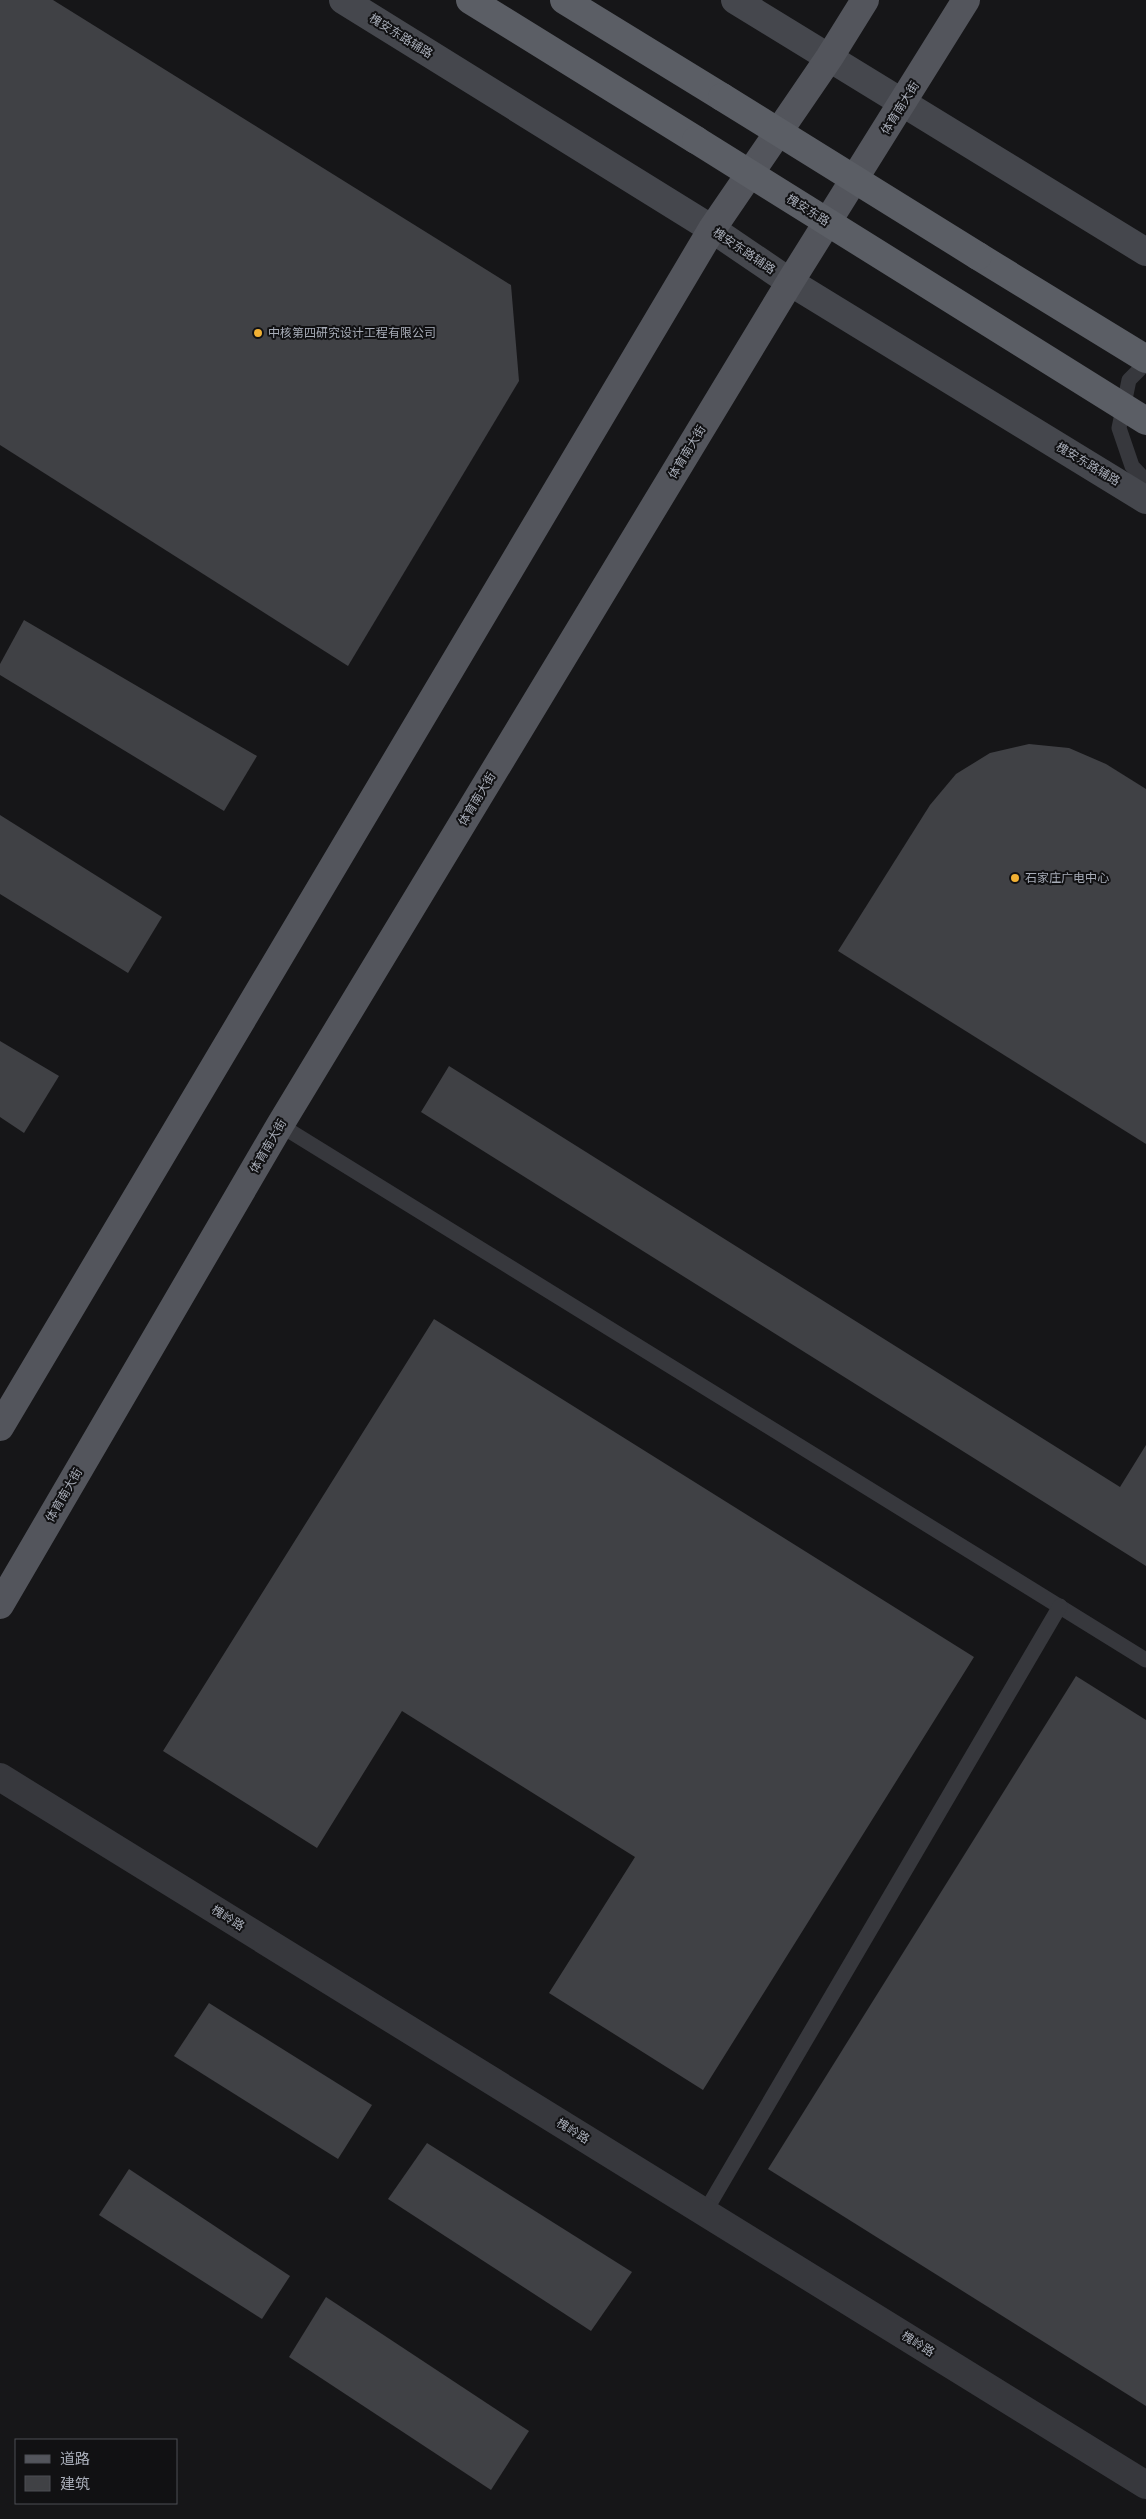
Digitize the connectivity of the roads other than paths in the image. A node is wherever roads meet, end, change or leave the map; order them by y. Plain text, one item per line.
1 (343, 0) edge
2 (470, 0) edge
3 (564, 0) edge
4 (735, 0) edge
5 (865, 0) edge
6 (966, 0) edge
7 (829, 58) junction
8 (904, 102) junction
9 (712, 229) junction
10 (1146, 252) edge
11 (790, 282) junction
12 (1146, 359) edge
13 (1146, 363) edge
14 (1146, 421) edge
15 (1146, 481) edge
16 (1146, 500) edge
17 (280, 1125) junction
18 (0, 1427) edge
19 (0, 1605) edge
20 (1060, 1606) junction
21 (1146, 1660) edge
22 (0, 1777) edge
23 (705, 2212) junction
24 (1146, 2485) edge

1 - 9 main road, 槐安东路辅路
2 - 14 highway, 槐安东路, bridge
3 - 12 highway, bridge
4 - 7 main road
5 - 7 main road
6 - 8 main road, 体育南大街
7 - 8 main road
7 - 9 main road
8 - 10 main road
8 - 11 main road, 体育南大街
9 - 11 main road, 槐安东路辅路
9 - 18 main road
11 - 16 main road, 槐安东路辅路
11 - 17 main road, 体育南大街
13 - 15 lane
17 - 19 main road, 体育南大街
17 - 20 lane
20 - 21 lane
20 - 23 lane
22 - 23 street, 槐岭路
23 - 24 street, 槐岭路

